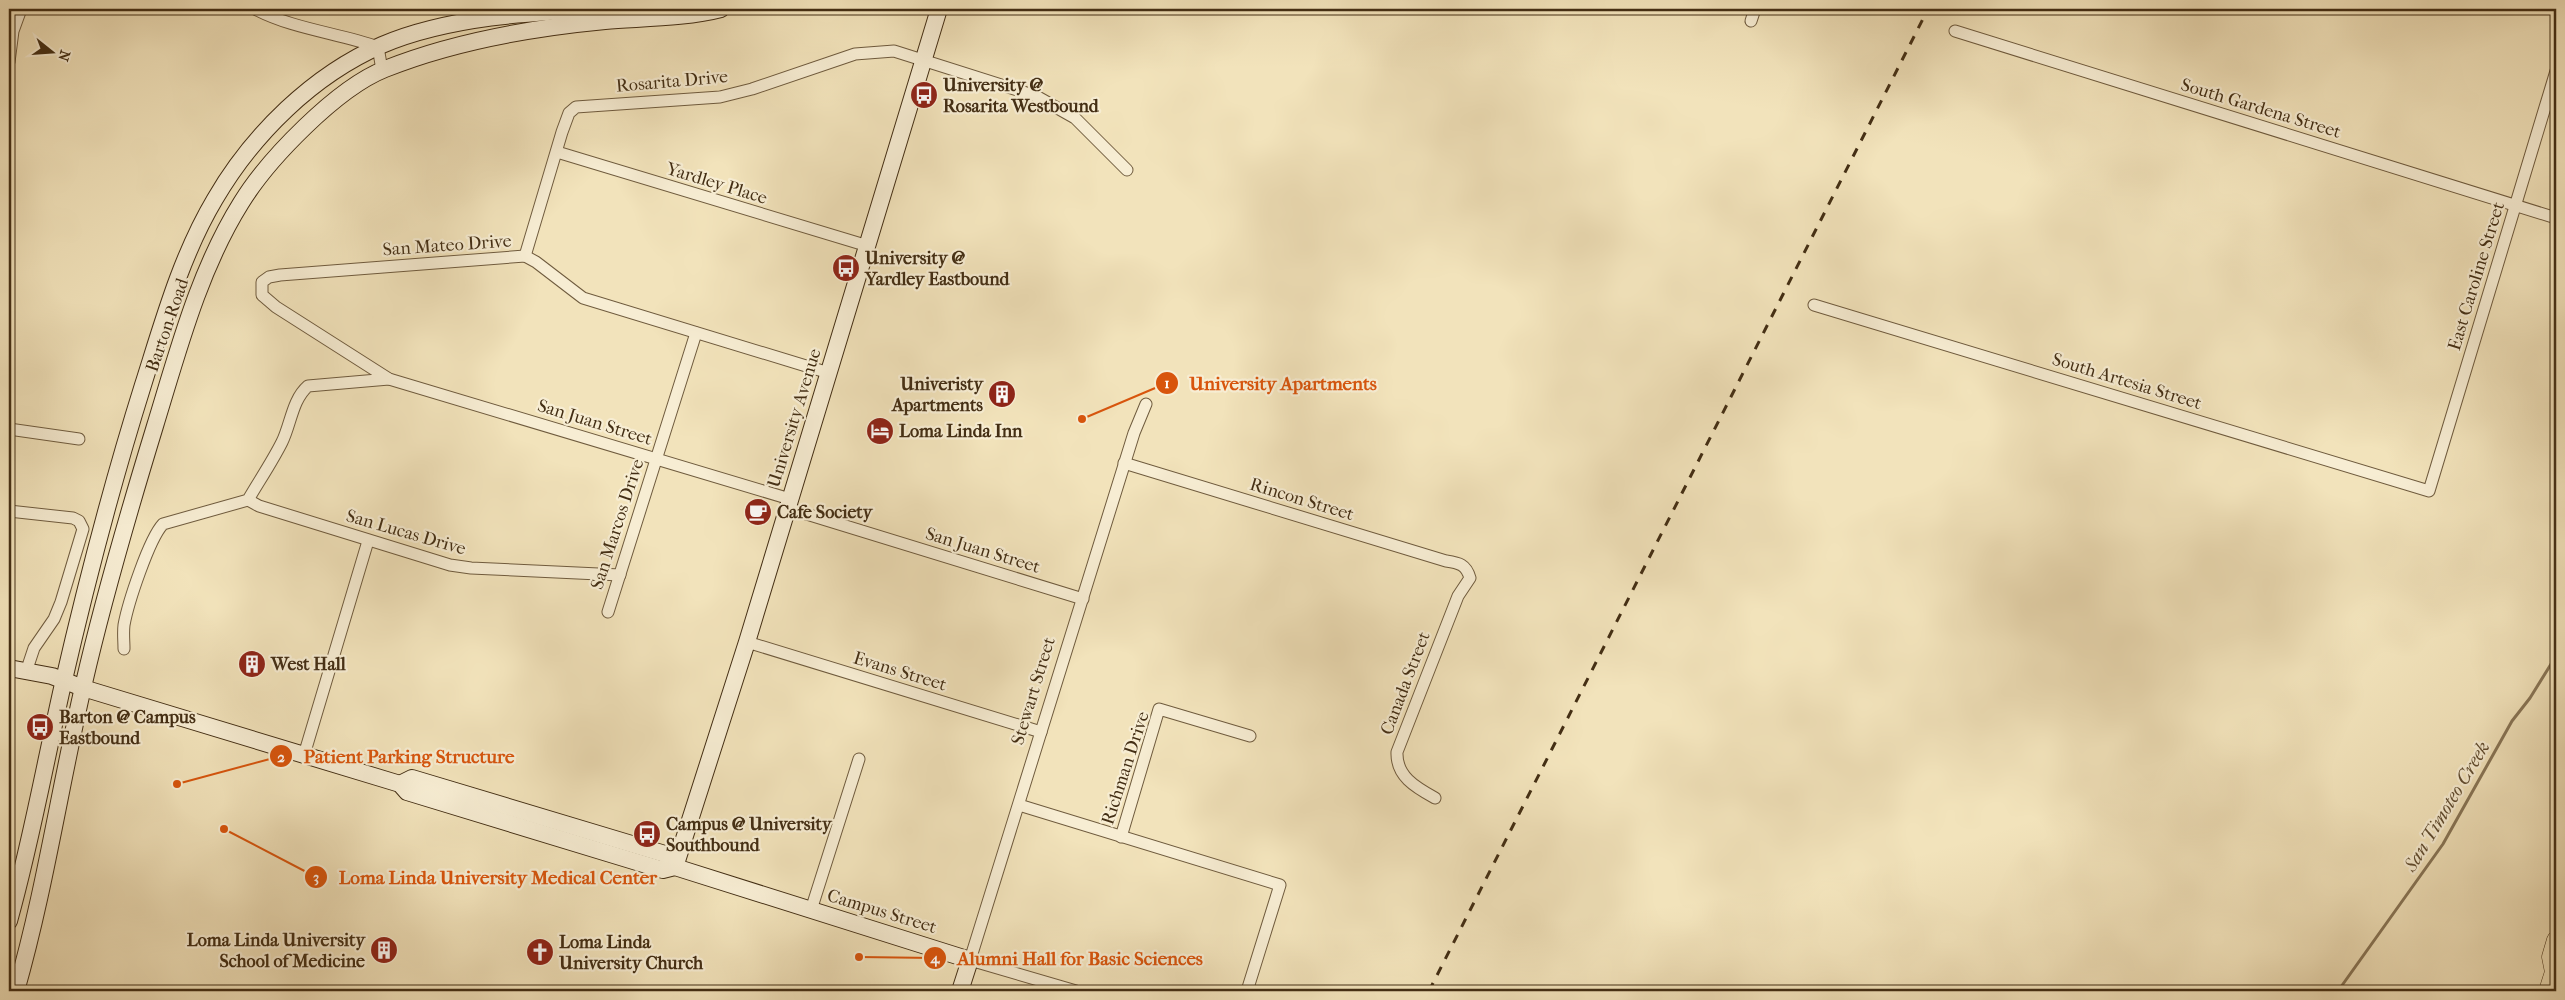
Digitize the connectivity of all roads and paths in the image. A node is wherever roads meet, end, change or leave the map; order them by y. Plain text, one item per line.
1 (21, 9) edge
2 (255, 9) edge
3 (603, 9) edge
4 (721, 9) edge
5 (939, 9) edge
6 (1755, 9) edge
7 (1751, 21) dead end
8 (1955, 32) dead end
9 (378, 47) junction
10 (923, 60) junction
11 (9, 62) edge
12 (382, 70) junction
13 (2556, 71) edge
14 (557, 152) junction
15 (1127, 170) dead end
16 (2516, 206) junction
17 (2556, 218) edge
18 (868, 246) junction
19 (525, 256) junction
20 (261, 288) joint
21 (1814, 305) dead end
22 (696, 333) junction
23 (829, 374) junction
24 (389, 379) junction
25 (1146, 404) dead end
26 (9, 429) edge
27 (79, 439) dead end
28 (656, 459) junction
29 (1124, 463) junction
30 (2429, 491) joint
31 (248, 500) junction
32 (788, 504) junction
33 (9, 511) edge
34 (368, 541) junction
35 (1468, 570) joint
36 (620, 575) junction
37 (1082, 599) junction
38 (608, 612) dead end
39 (748, 642) junction
40 (124, 649) dead end
41 (9, 668) edge
42 (27, 669) junction
43 (64, 682) junction
44 (83, 688) junction
45 (1041, 732) junction
46 (1250, 736) dead end
47 (304, 755) junction
48 (859, 759) dead end
49 (1435, 798) dead end
50 (1019, 805) junction
51 (1121, 837) junction
52 (676, 867) junction
53 (811, 910) junction
54 (9, 921) edge
55 (2556, 940) edge
56 (970, 960) junction
57 (2555, 971) edge
58 (16, 991) edge
59 (960, 991) edge
60 (1076, 991) edge
61 (1247, 991) edge
62 (2548, 991) edge

1 - 11 street
2 - 9 street
3 - 9 main road, Barton Road
4 - 12 main road, Barton Road
5 - 10 main road, University Avenue
6 - 7 street
8 - 16 street, South Gardena Street
9 - 12 street
9 - 43 main road, Barton Road
10 - 14 street, Rosarita Drive
10 - 15 street, Rosarita Drive
10 - 18 main road, University Avenue
12 - 44 main road, Barton Road
13 - 16 street, East Caroline Street
14 - 18 street, Yardley Place
14 - 19 street, Rosarita Drive
16 - 17 street, South Gardena Street
16 - 30 street, East Caroline Street
18 - 23 main road, University Avenue
19 - 20 street, San Mateo Drive
19 - 22 street, San Mateo Drive
20 - 24 street, San Juan Street
21 - 30 street, South Artesia Street
22 - 23 street, San Mateo Drive
22 - 28 street, San Marcos Drive
23 - 32 main road, University Avenue
24 - 28 street, San Juan Street
24 - 31 street, San Juan Street
25 - 29 street, Stewart Street
26 - 27 street
28 - 32 street, San Juan Street
28 - 36 street, San Marcos Drive
29 - 35 street, Rincon Street
29 - 37 street, Stewart Street
31 - 34 street, San Lucas Drive
31 - 40 street
32 - 37 street, San Juan Street
32 - 39 main road, University Avenue
33 - 42 street
34 - 36 street, San Lucas Drive
34 - 47 street
35 - 49 street, Canada Street
36 - 38 street, San Marcos Drive
37 - 45 street, Stewart Street
39 - 45 street, Evans Street
39 - 52 main road, University Avenue
41 - 42 main road
42 - 43 main road
43 - 44 main road
43 - 54 main road, Barton Road
44 - 47 main road, Campus Street
44 - 58 main road, Barton Road
45 - 50 street, Stewart Street
46 - 51 street, Richman Drive
47 - 52 main road, Campus Street
48 - 53 street
50 - 51 street
50 - 56 street, Stewart Street
51 - 61 street
52 - 53 main road, Campus Street
53 - 56 main road, Campus Street
55 - 57 main road
56 - 59 main road, Stewart Street
56 - 60 street, Campus Street
57 - 62 main road

